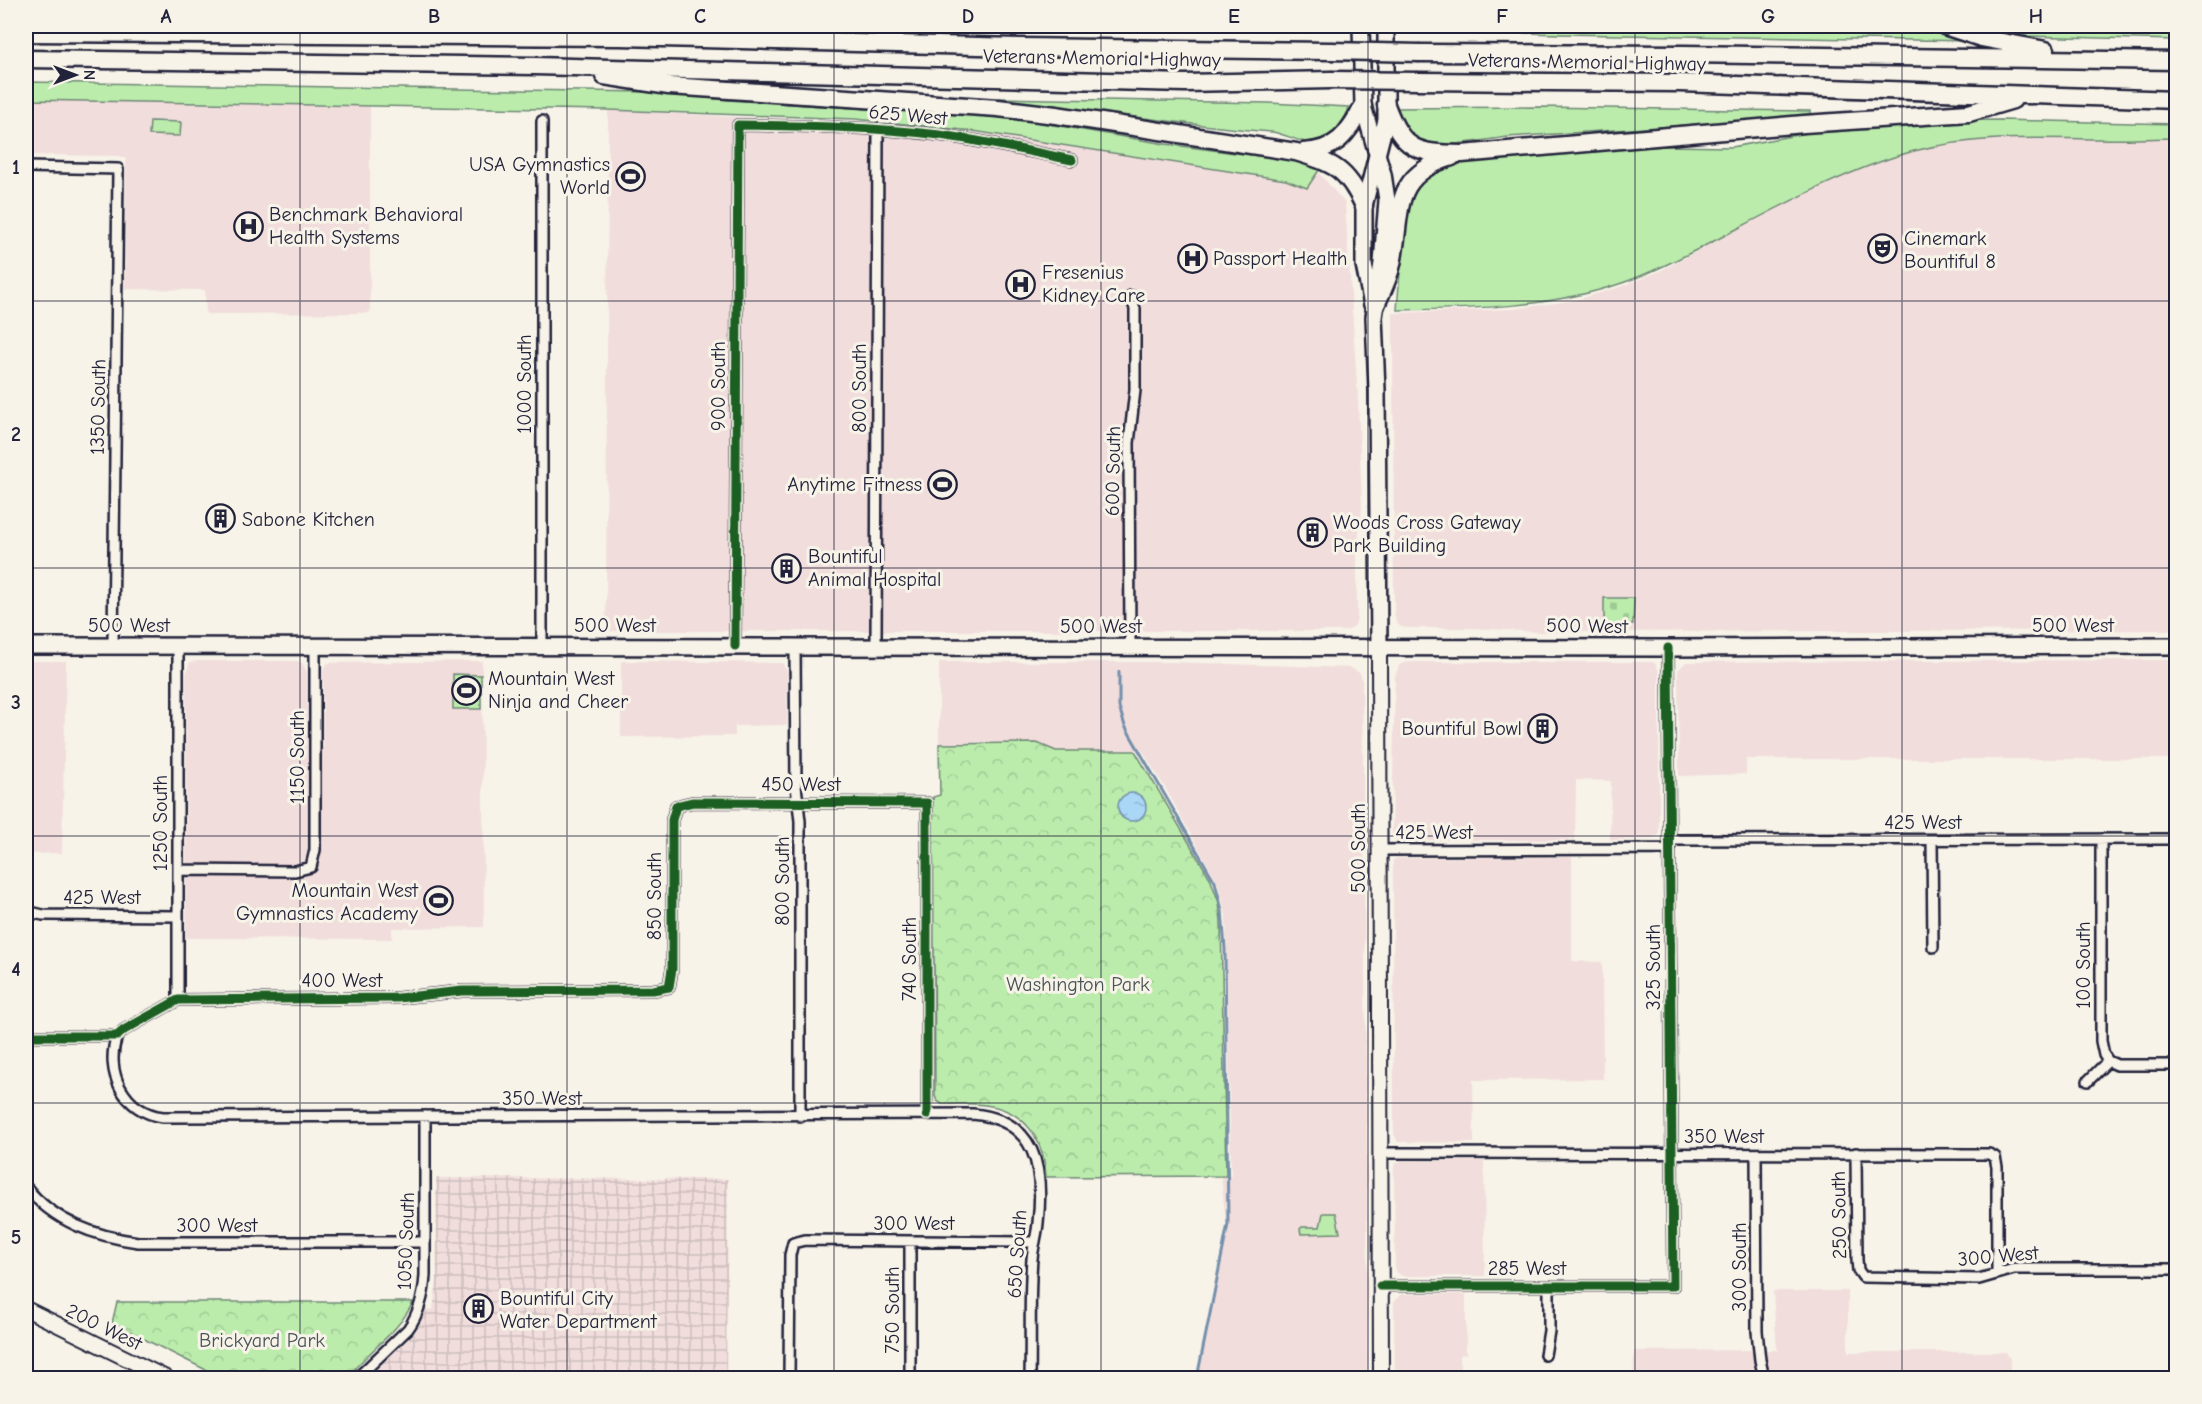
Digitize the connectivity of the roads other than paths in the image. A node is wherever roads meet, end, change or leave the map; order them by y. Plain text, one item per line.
1 (851, 26) edge
2 (1361, 26) edge
3 (1944, 26) edge
4 (1387, 27) edge
5 (26, 33) edge
6 (620, 37) junction
7 (26, 59) edge
8 (2136, 60) junction
9 (2176, 61) edge
10 (535, 66) junction
11 (2028, 95) junction
12 (2176, 100) edge
13 (1386, 105) junction
14 (1363, 106) junction
15 (542, 122) dead end
16 (738, 125) joint
17 (879, 129) junction
18 (1296, 152) junction
19 (1376, 154) junction
20 (1462, 154) junction
21 (1072, 160) dead end
22 (26, 167) edge
23 (1364, 206) junction
24 (1131, 296) dead end
25 (1375, 312) junction
26 (26, 645) edge
27 (113, 646) junction
28 (178, 646) junction
29 (315, 646) junction
30 (542, 646) junction
31 (735, 646) junction
32 (795, 646) junction
33 (876, 646) junction
34 (2176, 646) edge
35 (1130, 647) junction
36 (1379, 647) junction
37 (1668, 648) junction
38 (798, 802) junction
39 (927, 803) joint
40 (676, 806) joint
41 (2101, 839) junction
42 (2176, 839) edge
43 (1932, 840) junction
44 (1670, 845) junction
45 (1379, 850) junction
46 (178, 870) junction
47 (26, 912) edge
48 (178, 916) junction
49 (1933, 946) dead end
50 (669, 987) joint
51 (178, 999) junction
52 (26, 1036) edge
53 (117, 1036) junction
54 (2108, 1061) junction
55 (2176, 1065) edge
56 (2088, 1082) dead end
57 (927, 1115) junction
58 (425, 1116) junction
59 (800, 1116) junction
60 (1024, 1136) joint
61 (1380, 1153) junction
62 (1856, 1153) junction
63 (1672, 1154) junction
64 (1756, 1154) junction
65 (26, 1187) edge
66 (910, 1241) junction
67 (425, 1242) junction
68 (1035, 1242) junction
69 (2176, 1269) edge
70 (1997, 1273) junction
71 (1861, 1275) joint
72 (1380, 1286) junction
73 (1549, 1286) junction
74 (1673, 1286) joint
75 (26, 1309) edge
76 (1545, 1355) dead end
77 (166, 1378) edge
78 (357, 1378) edge
79 (789, 1378) edge
80 (910, 1378) edge
81 (1030, 1378) edge
82 (1381, 1378) edge
83 (1764, 1378) edge

1 - 6 highway
2 - 14 main road, 500 South
3 - 8 highway
4 - 13 main road, 500 South
5 - 6 highway, Veterans Memorial Highway
6 - 8 highway, Veterans Memorial Highway, bridge
7 - 10 highway, Veterans Memorial Highway
8 - 9 highway, Veterans Memorial Highway
10 - 11 highway, Veterans Memorial Highway, bridge
10 - 18 highway
11 - 12 highway, Veterans Memorial Highway
11 - 20 highway
13 - 19 main road, 500 South
13 - 20 highway
14 - 18 highway
14 - 19 main road, 500 South
15 - 30 street, 1000 South
16 - 17 street, 625 West
16 - 31 street, 900 South
17 - 21 street, 625 West
17 - 33 street, 800 South
18 - 23 highway
19 - 23 main road, 500 South
19 - 25 main road, 500 South
20 - 25 highway
22 - 27 street, 1350 South
23 - 25 main road, 500 South
24 - 35 street, 600 South
25 - 36 main road, 500 South
26 - 27 main road, 500 West
27 - 28 main road, 500 West
28 - 29 main road, 500 West
28 - 46 street, 1250 South
29 - 30 main road, 500 West
29 - 46 street, 1150 South
30 - 31 main road, 500 West
31 - 32 main road, 500 West
32 - 33 main road, 500 West
32 - 38 street, 800 South
33 - 35 main road, 500 West
34 - 37 main road, 500 West
35 - 36 main road, 500 West
36 - 37 main road, 500 West
36 - 45 main road, 500 South
37 - 44 street, 325 South
38 - 39 street, 450 West
38 - 40 street, 450 West
38 - 59 street, 800 South
39 - 57 street, 740 South
40 - 50 street, 850 South
41 - 42 street, 425 West
41 - 43 street, 425 West
41 - 54 street, 100 South
43 - 44 street, 425 West
43 - 49 street
44 - 45 street, 425 West
44 - 63 street, 325 South
45 - 61 main road, 500 South
46 - 48 street, 1250 South
47 - 48 street, 425 West
48 - 51 street, 1250 South
50 - 51 street, 400 West
51 - 53 street, 400 West
52 - 53 street
53 - 58 street, 350 West
54 - 55 street
54 - 56 street
57 - 59 street, 350 West
57 - 60 street, 350 West
58 - 59 street, 350 West
58 - 67 street, 1050 South
60 - 68 street, 650 South
61 - 63 street, 350 West
61 - 72 main road, 500 South
62 - 64 street, 350 West
62 - 70 street, 350 West
62 - 71 street, 250 South
63 - 64 street, 350 West
63 - 74 street, 325 South
64 - 83 street, 300 South
65 - 67 street, 300 West
66 - 68 street, 300 West
66 - 79 street, 300 West
66 - 80 street, 750 South
67 - 78 street, 1050 South
68 - 81 street, 650 South
69 - 70 street, 300 West
70 - 71 street, 300 West
72 - 73 street, 285 West
72 - 82 main road, 500 South
73 - 74 street, 285 West
73 - 76 street
75 - 77 main road, 200 West

